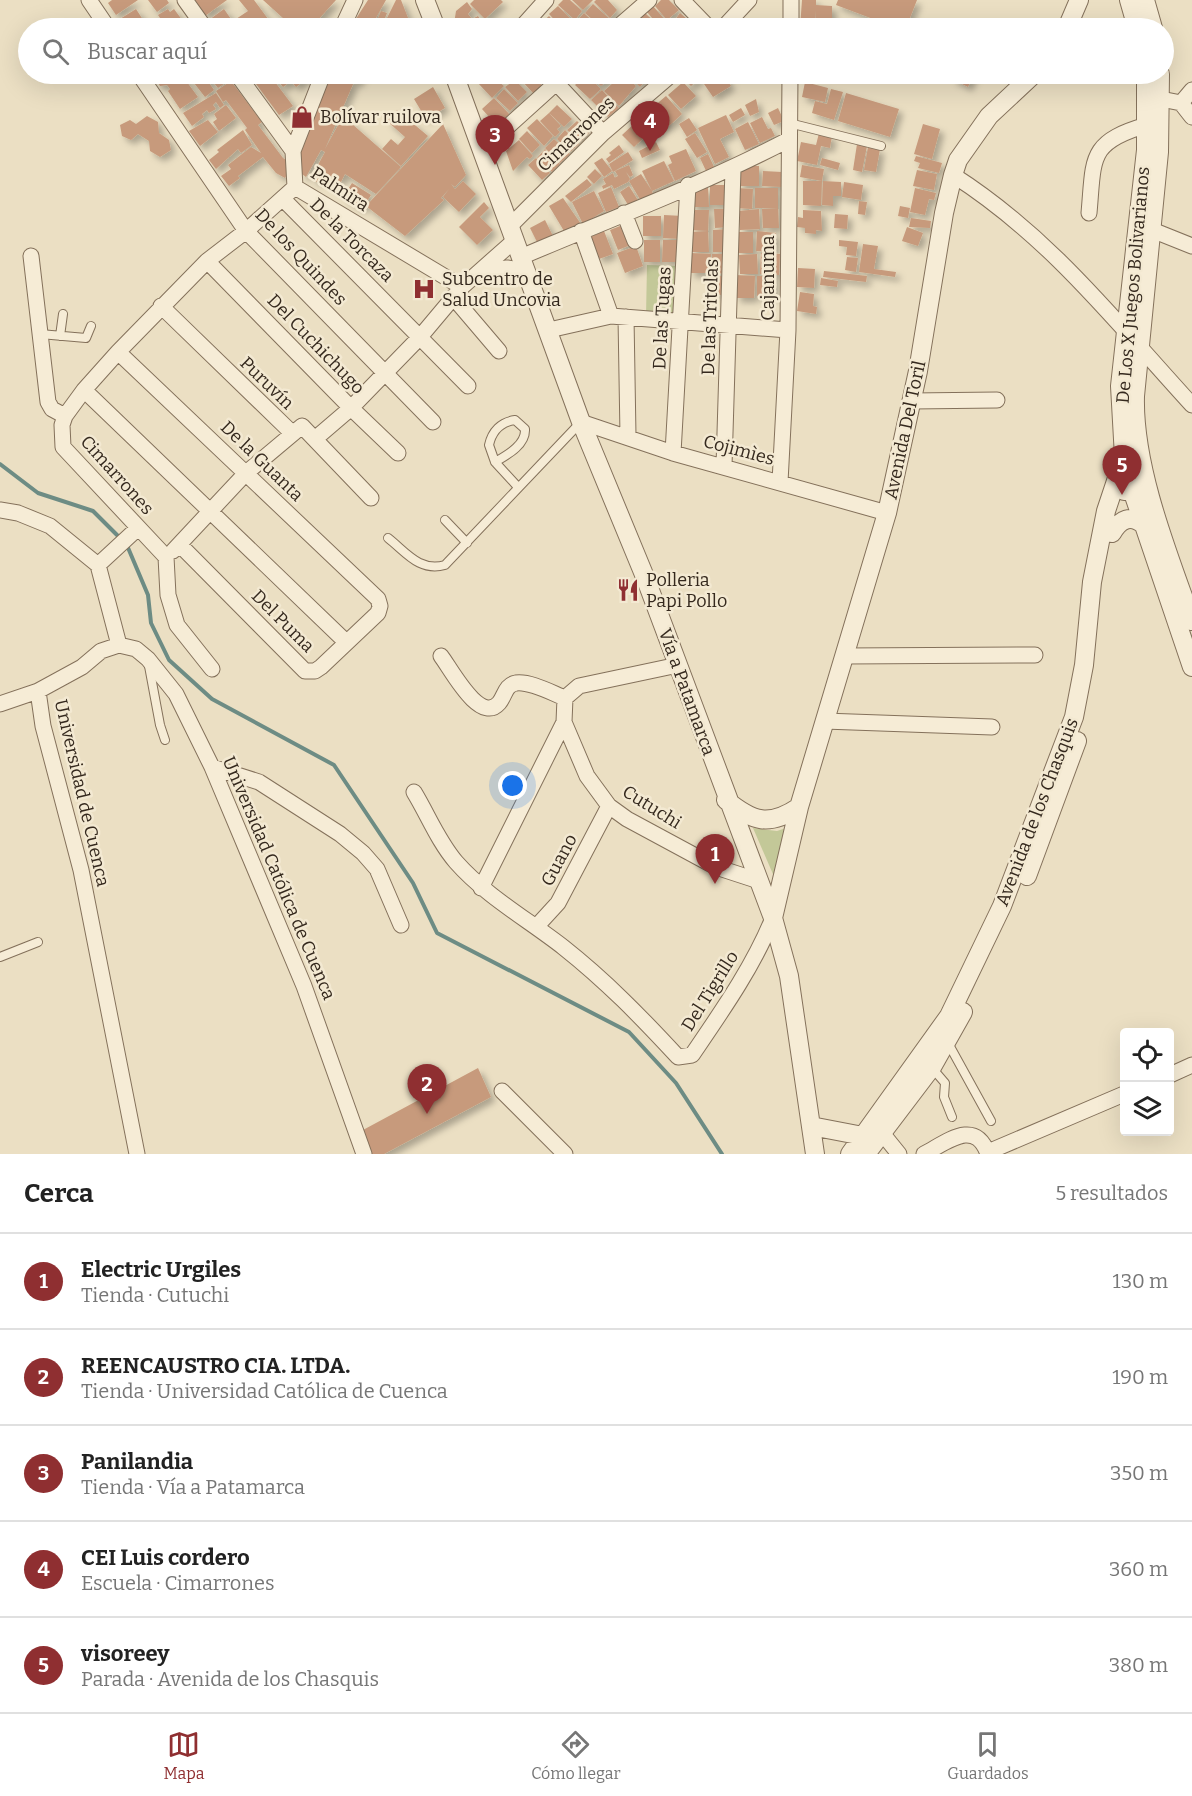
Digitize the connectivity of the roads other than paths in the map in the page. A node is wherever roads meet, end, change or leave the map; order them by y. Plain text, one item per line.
1 (89, 0) edge
2 (185, 0) edge
3 (355, 0) edge
4 (425, 0) edge
5 (546, 0) edge
6 (649, 0) edge
7 (682, 0) edge
8 (749, 0) edge
9 (791, 0) edge
10 (1079, 0) edge
11 (1129, 0) edge
12 (1145, 0) edge
13 (101, 18) edge
14 (198, 18) edge
15 (347, 18) edge
16 (432, 18) edge
17 (529, 18) edge
18 (628, 18) edge
19 (699, 18) edge
20 (732, 18) edge
21 (791, 18) edge
22 (1071, 18) edge
23 (1134, 18) edge
24 (1150, 18) edge
25 (146, 84) edge
26 (244, 84) edge
27 (319, 84) edge
28 (458, 84) edge
29 (549, 84) edge
30 (563, 84) edge
31 (660, 84) edge
32 (790, 84) edge
33 (1023, 84) edge
34 (1146, 84) edge
35 (1160, 84) edge
36 (1192, 90) edge
37 (1161, 99) junction
38 (1182, 103) junction
39 (1192, 117) edge
40 (789, 123) junction
41 (1147, 125) junction
42 (603, 133) junction
43 (788, 140) junction
44 (881, 146) dead end
45 (483, 149) junction
46 (293, 151) junction
47 (733, 169) junction
48 (953, 174) junction
49 (688, 185) junction
50 (295, 187) junction
51 (283, 199) junction
52 (624, 213) junction
53 (1089, 213) dead end
54 (1146, 227) junction
55 (246, 231) junction
56 (581, 231) junction
57 (636, 241) dead end
58 (1192, 246) edge
59 (518, 249) junction
60 (31, 256) dead end
61 (207, 261) junction
62 (479, 273) junction
63 (458, 292) junction
64 (160, 306) junction
65 (63, 314) dead end
66 (618, 316) junction
67 (681, 323) junction
68 (91, 326) dead end
69 (729, 326) junction
70 (549, 330) junction
71 (788, 330) junction
72 (1128, 332) junction
73 (40, 334) junction
74 (60, 336) junction
75 (420, 337) junction
76 (1141, 349) junction
77 (499, 351) dead end
78 (118, 352) junction
79 (385, 372) junction
80 (468, 386) dead end
81 (84, 390) junction
82 (997, 400) dead end
83 (912, 401) junction
84 (1192, 405) edge
85 (351, 408) junction
86 (65, 416) junction
87 (433, 422) dead end
88 (581, 422) junction
89 (291, 432) junction
90 (1136, 434) joint
91 (627, 436) junction
92 (316, 438) junction
93 (398, 453) dead end
94 (673, 453) junction
95 (1132, 457) junction
96 (495, 462) junction
97 (724, 466) junction
98 (246, 473) junction
99 (1128, 478) junction
100 (780, 482) junction
101 (517, 486) junction
102 (371, 498) dead end
103 (0, 510) edge
104 (211, 511) junction
105 (887, 513) junction
106 (445, 520) dead end
107 (1144, 525) junction
108 (133, 532) junction
109 (1112, 533) junction
110 (388, 538) dead end
111 (467, 543) junction
112 (180, 545) junction
113 (166, 557) junction
114 (102, 560) junction
115 (378, 599) joint
116 (1192, 621) edge
117 (345, 642) junction
118 (118, 645) junction
119 (1035, 655) dead end
120 (441, 656) dead end
121 (844, 656) junction
122 (148, 658) junction
123 (678, 665) junction
124 (1192, 666) edge
125 (212, 669) dead end
126 (38, 692) junction
127 (565, 698) junction
128 (0, 705) edge
129 (824, 721) junction
130 (564, 722) junction
131 (992, 727) dead end
132 (165, 740) dead end
133 (212, 767) junction
134 (414, 792) dead end
135 (726, 800) junction
136 (609, 806) junction
137 (799, 807) junction
138 (759, 881) junction
139 (481, 888) junction
140 (773, 918) junction
141 (401, 925) dead end
142 (536, 927) junction
143 (38, 942) dead end
144 (0, 957) edge
145 (948, 1043) junction
146 (1192, 1065) edge
147 (932, 1067) junction
148 (1174, 1073) edge
149 (502, 1091) dead end
150 (1120, 1096) edge
151 (952, 1117) dead end
152 (991, 1121) dead end
153 (811, 1126) junction
154 (882, 1133) junction
155 (865, 1145) edge
156 (988, 1153) edge
157 (137, 1154) edge
158 (364, 1154) edge
159 (566, 1154) edge
160 (815, 1154) edge
161 (850, 1154) edge
162 (899, 1154) edge
163 (924, 1154) edge

1 - 13 street
2 - 14 street
3 - 15 street
4 - 16 street
5 - 17 street
6 - 18 street
7 - 19 street
8 - 20 street
9 - 21 street
10 - 22 street
11 - 23 street
12 - 24 street
25 - 55 street, De los Quindes
26 - 46 street
27 - 46 street, Palmira
28 - 45 street, Vía a Patamarca
29 - 45 street
30 - 42 street
31 - 42 street, Cimarrones
32 - 40 street, Cajanuma
33 - 48 street, Avenida Del Toril
34 - 41 street, De Los X Juegos Bolivarianos
35 - 37 street, De Los X Juegos Bolivarianos
36 - 38 street
37 - 38 street
37 - 54 street, De Los X Juegos Bolivarianos
38 - 39 street
40 - 43 street, Cajanuma
40 - 44 lane
41 - 53 street
41 - 54 street, De Los X Juegos Bolivarianos
42 - 59 street, Cimarrones
43 - 47 street
43 - 71 street, Cajanuma
45 - 59 street, Vía a Patamarca
46 - 50 street, Palmira
47 - 49 street
47 - 69 street, De las Tritolas
48 - 72 street
48 - 83 street, Avenida Del Toril
49 - 52 street
49 - 67 street, De las Tugas
50 - 51 street
50 - 63 street, Palmira
51 - 55 street
51 - 75 street, De la Torcaza
52 - 56 street
52 - 57 street
54 - 58 street
54 - 72 street, De Los X Juegos Bolivarianos
54 - 76 street, De Los X Juegos Bolivarianos
55 - 61 street
55 - 79 street, De los Quindes
56 - 59 street
56 - 66 street
59 - 62 street, Cimarrones
59 - 62 street
59 - 70 street, Vía a Patamarca
60 - 73 street
61 - 64 street
61 - 85 street, Del Cuchichugo
62 - 63 street, Cimarrones
63 - 75 street, Cimarrones
63 - 77 street, Palmira
64 - 78 street
64 - 89 street, Puruvín
65 - 74 lane
66 - 67 street
66 - 70 street
66 - 91 street
67 - 69 street
67 - 94 street, De las Tugas
68 - 74 lane
69 - 71 street
69 - 97 street, De las Tritolas
70 - 88 street, Vía a Patamarca
71 - 100 street, Cajanuma
72 - 76 street
72 - 95 street, De Los X Juegos Bolivarianos
73 - 74 lane
73 - 86 street
75 - 79 street, Cimarrones
75 - 80 street, De la Torcaza
76 - 84 street
76 - 90 street, De Los X Juegos Bolivarianos
78 - 81 street
78 - 98 street, De la Guanta
79 - 85 street, Cimarrones
79 - 87 street, De los Quindes
81 - 86 street
81 - 104 street
82 - 83 street
83 - 105 street, Avenida Del Toril
85 - 92 street, Cimarrones
85 - 93 street, Del Cuchichugo
86 - 108 street, Cimarrones
88 - 91 street, Cojimìes
88 - 101 lane
88 - 123 street, Vía a Patamarca
89 - 92 street, Puruvín
89 - 98 street
90 - 95 street, Avenida de los Chasquis
91 - 94 street, Cojimìes
92 - 102 street
94 - 97 street, Cojimìes
95 - 99 street, De Los X Juegos Bolivarianos
95 - 116 street, De Los X Juegos Bolivarianos
95 - 155 street, Avenida de los Chasquis
96 - 96 lane
96 - 101 lane
97 - 100 street, Cojimìes
98 - 104 street
98 - 115 street, De la Guanta
99 - 107 street, De Los X Juegos Bolivarianos
99 - 109 street, Avenida de los Chasquis
100 - 105 street, Cojimìes
101 - 111 lane
103 - 114 street
104 - 112 street
104 - 117 street
105 - 121 street, Avenida Del Toril
106 - 111 lane
107 - 109 street
107 - 124 street, De Los X Juegos Bolivarianos
108 - 113 street, Cimarrones
108 - 114 street
109 - 145 street, Avenida de los Chasquis
110 - 111 lane
112 - 113 street
112 - 117 street, Del Puma
113 - 125 street
114 - 118 street
115 - 117 street, Del Puma
118 - 122 street, Universidad Católica de Cuenca
118 - 126 street, Universidad de Cuenca
119 - 121 street
120 - 127 street
121 - 129 street, Avenida Del Toril
122 - 132 lane
122 - 133 street, Universidad Católica de Cuenca
123 - 127 street
123 - 135 street, Vía a Patamarca
126 - 128 street
126 - 157 street, Universidad de Cuenca
127 - 130 street, Cutuchi
129 - 131 street
129 - 137 street, Avenida Del Toril
130 - 136 street, Cutuchi
130 - 139 street
133 - 141 street
133 - 158 street, Universidad Católica de Cuenca
134 - 139 street
135 - 137 street
135 - 138 street, Vía a Patamarca
136 - 138 street, Cutuchi
136 - 142 street, Guano
137 - 140 street, Avenida Del Toril
138 - 140 street, Vía a Patamarca
139 - 142 street
140 - 142 street, Del Tigrillo
140 - 153 street, Vía a Patamarca
143 - 144 lane
145 - 147 street, Avenida de los Chasquis
145 - 152 lane
146 - 148 street
147 - 151 lane
147 - 154 street, Avenida de los Chasquis
149 - 159 street
150 - 156 street
153 - 155 street
153 - 160 street, Vía a Patamarca
154 - 155 street, Avenida de los Chasquis
154 - 162 street
155 - 161 street, Avenida de los Chasquis
156 - 163 street

